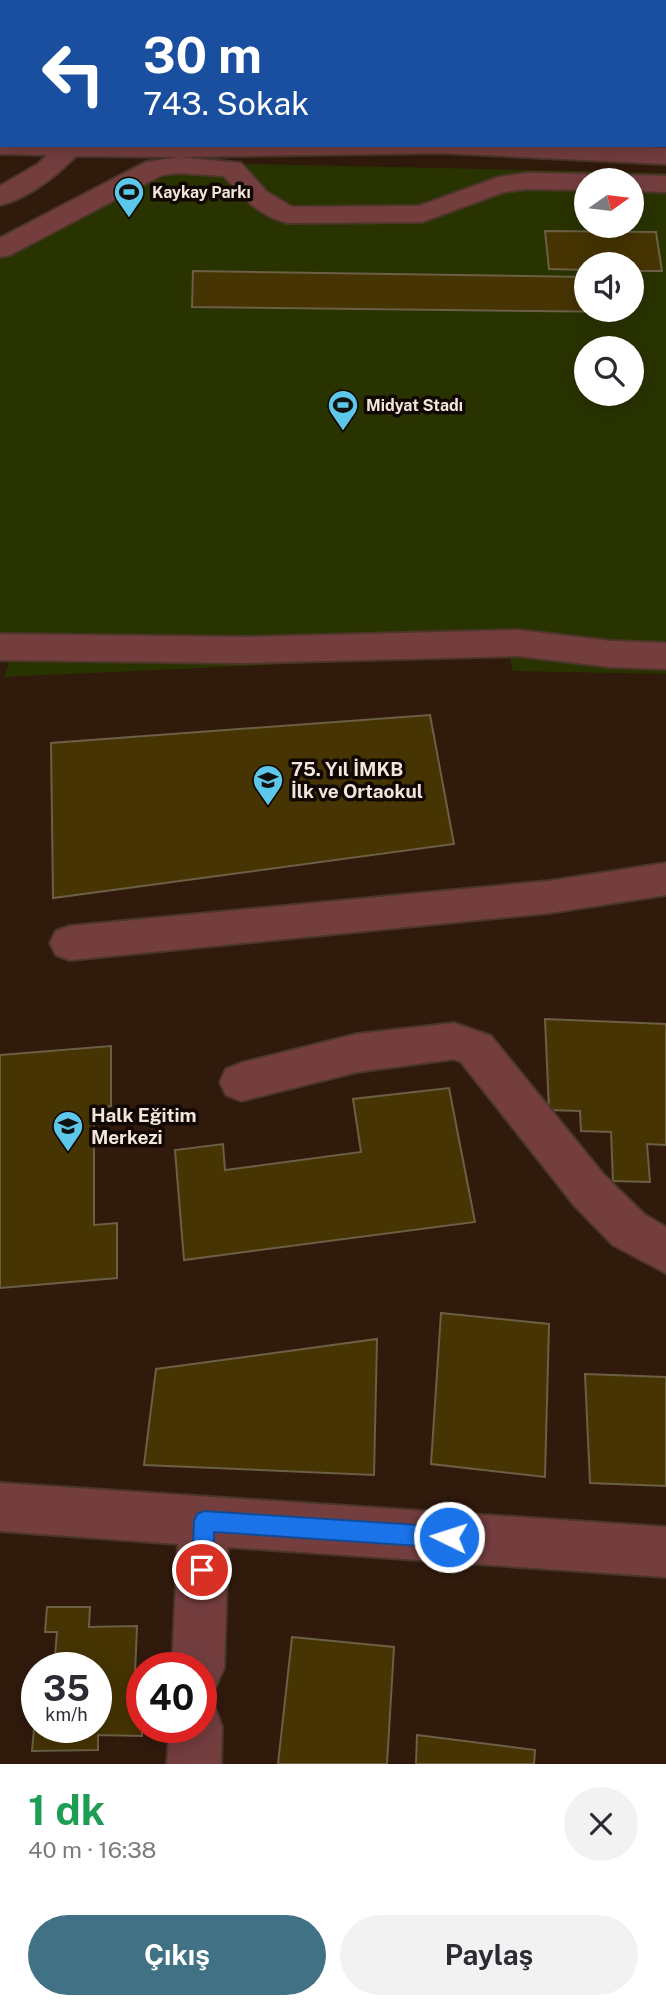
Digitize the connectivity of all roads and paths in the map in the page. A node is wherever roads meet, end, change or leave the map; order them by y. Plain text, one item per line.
1 (71, 147) edge
2 (103, 147) edge
3 (431, 147) edge
4 (666, 156) edge
5 (443, 165) edge
6 (574, 182) edge
7 (644, 183) edge
8 (666, 184) edge
9 (0, 197) edge
10 (438, 208) junction
11 (0, 222) edge
12 (0, 249) edge
13 (0, 647) edge
14 (666, 656) edge
15 (666, 879) edge
16 (70, 943) dead end
17 (241, 1082) dead end
18 (666, 1251) edge
19 (0, 1507) edge
20 (204, 1521) junction
21 (666, 1552) edge
22 (199, 1652) edge
23 (195, 1743) edge
24 (194, 1764) edge

1 - 9 street
2 - 5 street
2 - 11 street
3 - 5 street
4 - 5 street
5 - 10 street
6 - 10 street
7 - 8 street
10 - 12 street
13 - 14 street
15 - 16 street
17 - 18 street
19 - 20 street
20 - 21 street
20 - 22 street
23 - 24 street

